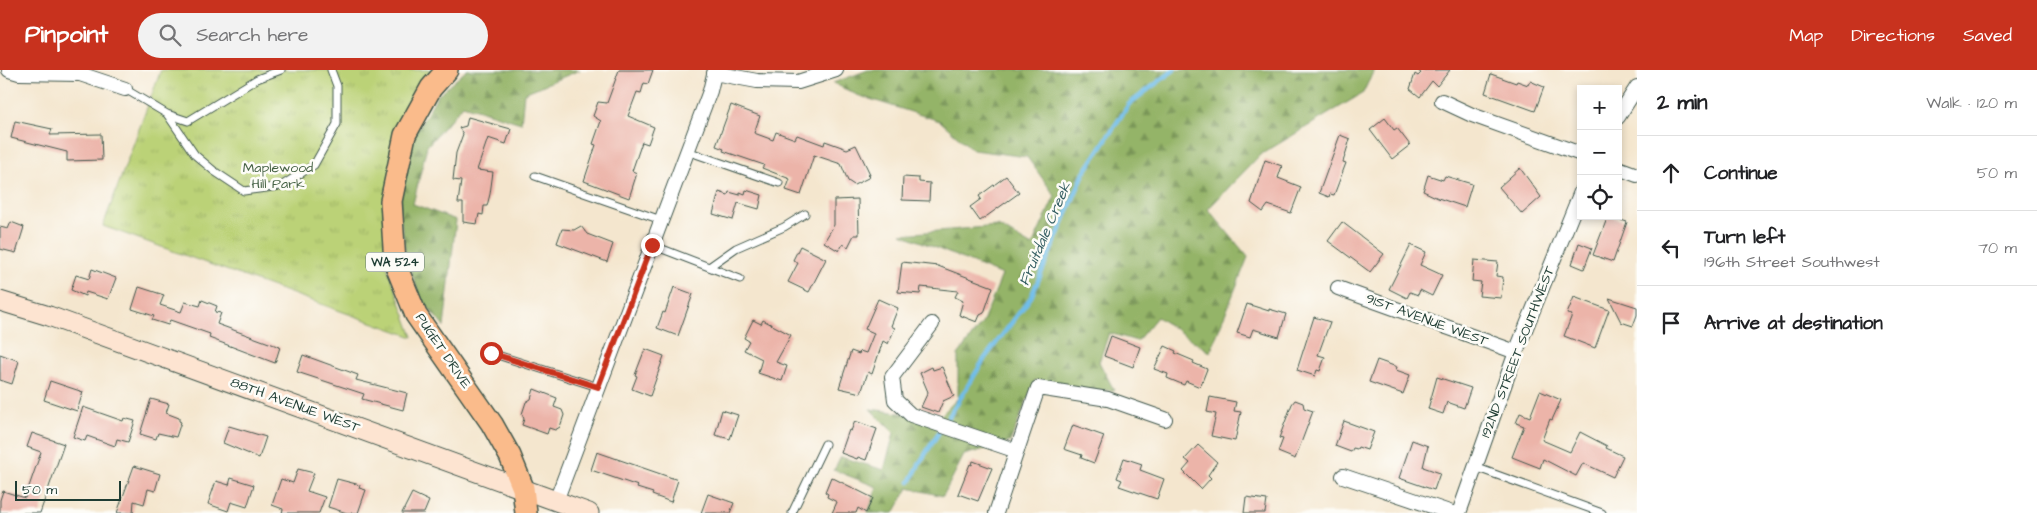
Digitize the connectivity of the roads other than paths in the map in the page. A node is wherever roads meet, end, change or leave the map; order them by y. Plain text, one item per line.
1 (9, 70) edge
2 (281, 70) edge
3 (331, 70) edge
4 (448, 70) edge
5 (836, 70) edge
6 (715, 71) edge
7 (1637, 87) edge
8 (125, 89) joint
9 (1442, 101) dead end
10 (1622, 111) edge
11 (167, 114) junction
12 (687, 152) junction
13 (1577, 153) edge
14 (1622, 169) edge
15 (1637, 175) edge
16 (535, 176) dead end
17 (779, 184) dead end
18 (1577, 202) edge
19 (805, 214) dead end
20 (661, 220) junction
21 (652, 245) junction
22 (709, 267) junction
23 (740, 279) dead end
24 (1338, 288) dead end
25 (0, 301) edge
26 (932, 324) dead end
27 (1516, 352) junction
28 (491, 353) dead end
29 (598, 387) junction
30 (1165, 419) dead end
31 (825, 444) dead end
32 (1017, 451) junction
33 (1475, 467) junction
34 (1343, 476) dead end
35 (523, 488) junction
36 (549, 507) edge
37 (526, 513) edge
38 (589, 513) edge
39 (792, 513) edge
40 (996, 513) edge
41 (1452, 513) edge
42 (1458, 513) edge
43 (1602, 513) edge

1 - 8 street
2 - 11 lane
3 - 11 lane
4 - 35 main road, PUGET DRIVE / WA 524
5 - 6 street
6 - 12 street
7 - 10 street
8 - 11 lane
9 - 13 street
12 - 17 lane
12 - 20 street
14 - 15 street
16 - 20 lane
18 - 27 street, 192ND STREET SOUTHWEST
19 - 22 lane
20 - 21 street
21 - 22 lane
21 - 29 street
22 - 23 lane
24 - 27 street, 91ST AVENUE WEST
25 - 35 street, 88TH AVENUE WEST
26 - 32 street
27 - 33 street, 192ND STREET SOUTHWEST
28 - 29 lane
29 - 36 street
30 - 32 street
31 - 39 lane
32 - 40 street
33 - 42 street, 192ND STREET SOUTHWEST
33 - 43 lane
34 - 41 street
35 - 36 street, 88TH AVENUE WEST
35 - 37 main road, WA 524
36 - 38 street, 88TH AVENUE WEST

